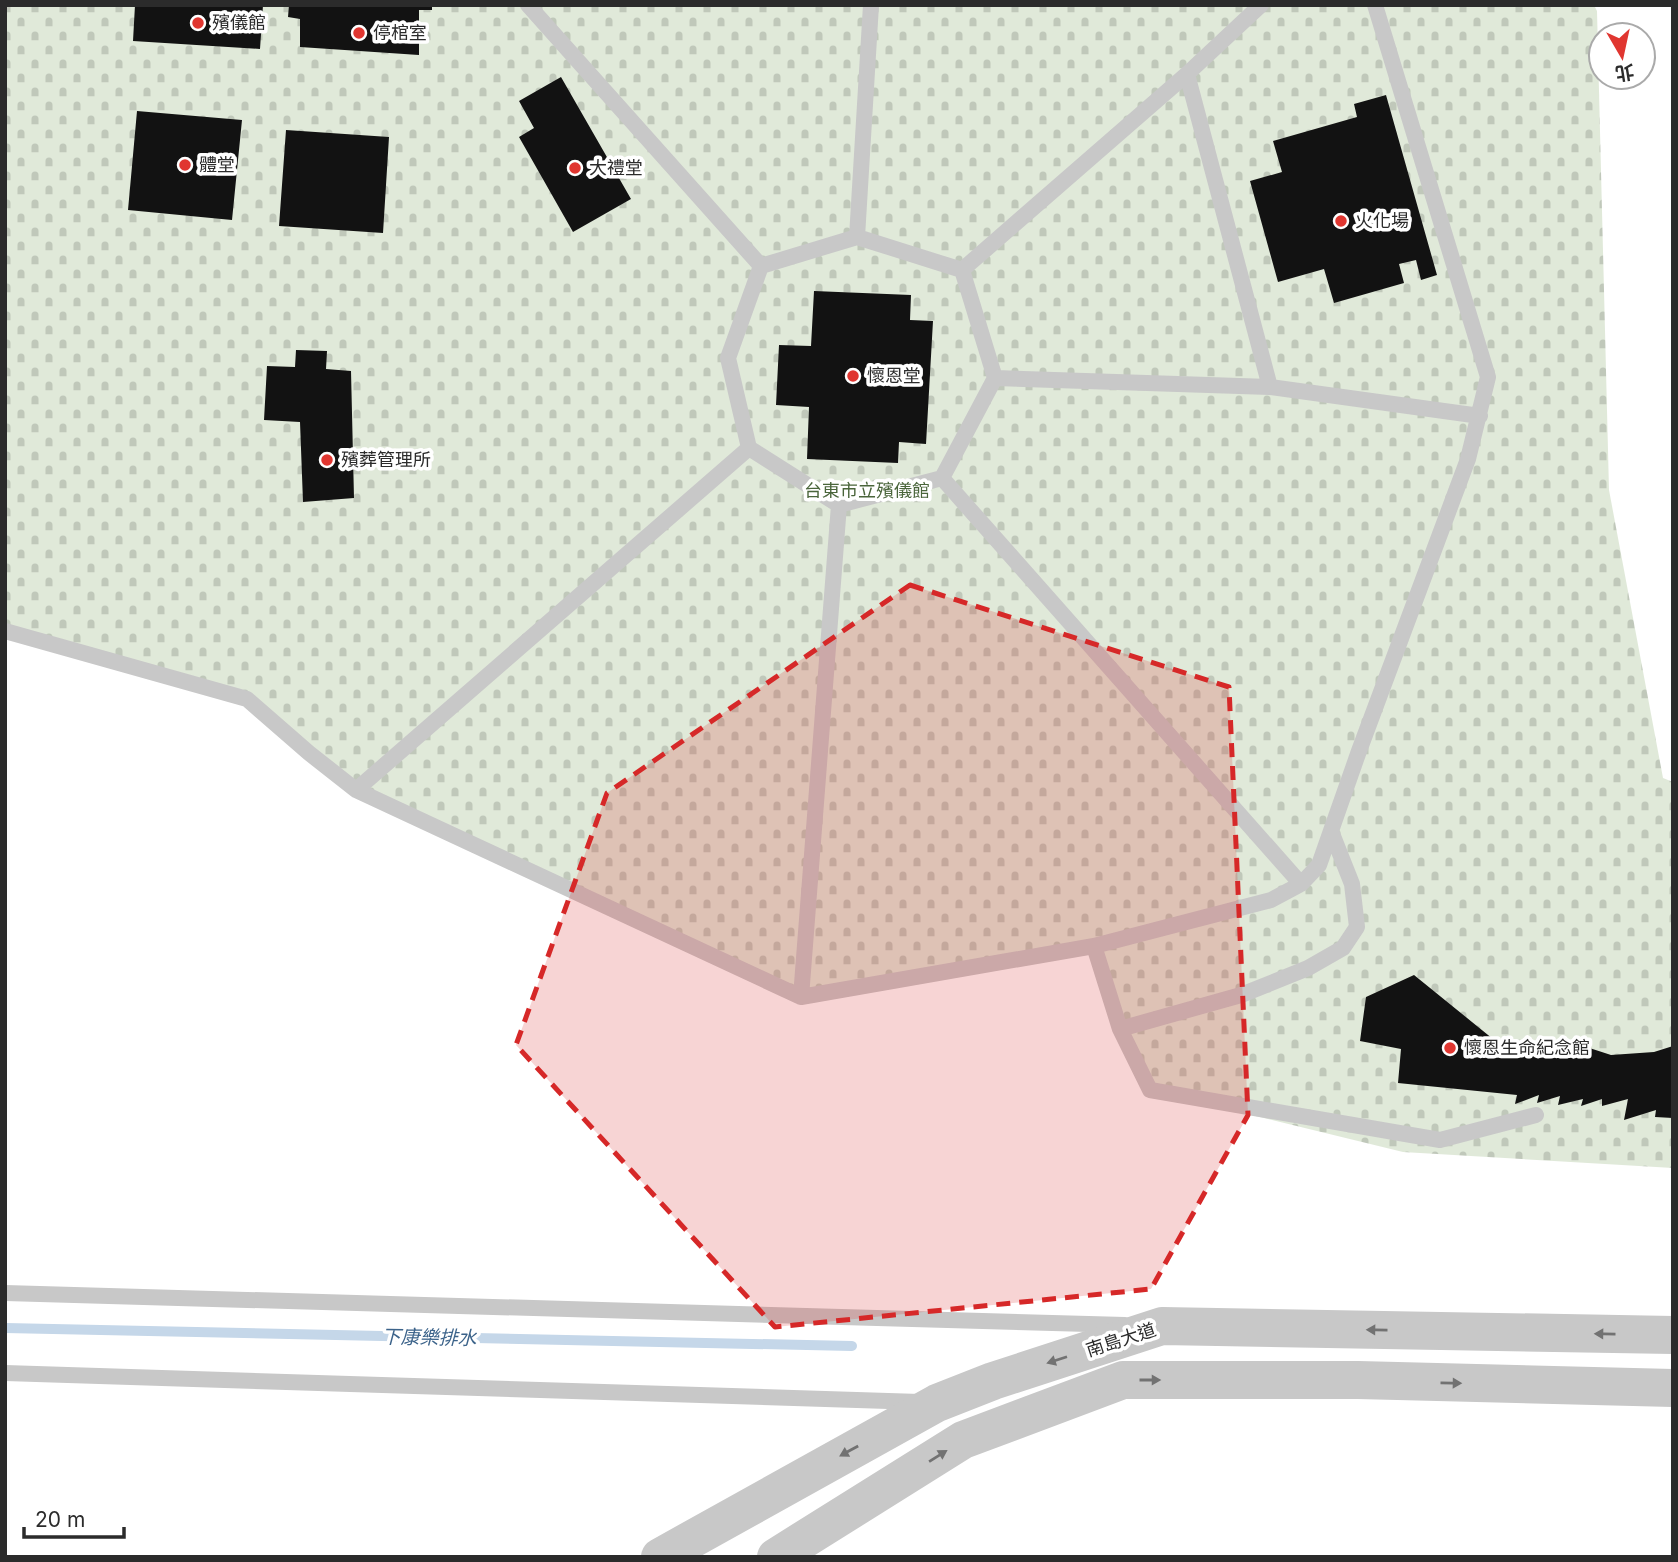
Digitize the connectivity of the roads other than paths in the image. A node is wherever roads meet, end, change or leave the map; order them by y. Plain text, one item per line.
1 (528, 5) edge
2 (872, 5) edge
3 (1261, 5) edge
4 (1375, 5) edge
5 (1187, 74) junction
6 (857, 237) junction
7 (761, 266) junction
8 (962, 270) junction
9 (995, 378) junction
10 (1270, 387) junction
11 (1480, 416) junction
12 (749, 449) junction
13 (942, 478) junction
14 (839, 505) junction
15 (5, 631) edge
16 (356, 790) junction
17 (1331, 831) junction
18 (1301, 884) junction
19 (1094, 946) junction
20 (801, 997) junction
21 (1121, 1029) junction
22 (1536, 1115) dead end
23 (5, 1293) edge
24 (1162, 1326) junction
25 (1673, 1335) edge
26 (5, 1373) edge
27 (1673, 1388) edge
28 (937, 1403) junction
29 (660, 1557) edge
30 (776, 1557) edge

1 - 7 lane
2 - 6 lane
3 - 5 lane
4 - 11 lane
5 - 8 lane
5 - 10 lane
6 - 7 lane
6 - 8 lane
7 - 12 lane
8 - 9 lane
9 - 10 lane
9 - 13 lane
10 - 11 lane
11 - 17 lane
12 - 14 lane
12 - 16 lane
13 - 14 lane
13 - 18 lane
14 - 20 lane
15 - 16 lane
16 - 20 lane
17 - 18 lane
17 - 21 lane
18 - 19 lane
19 - 20 lane
19 - 21 lane
21 - 22 lane
23 - 24 lane
25 -> 24 street, 南島大道
24 -> 28 street, 南島大道
26 - 28 lane
30 -> 27 street
28 -> 29 street, 南島大道

